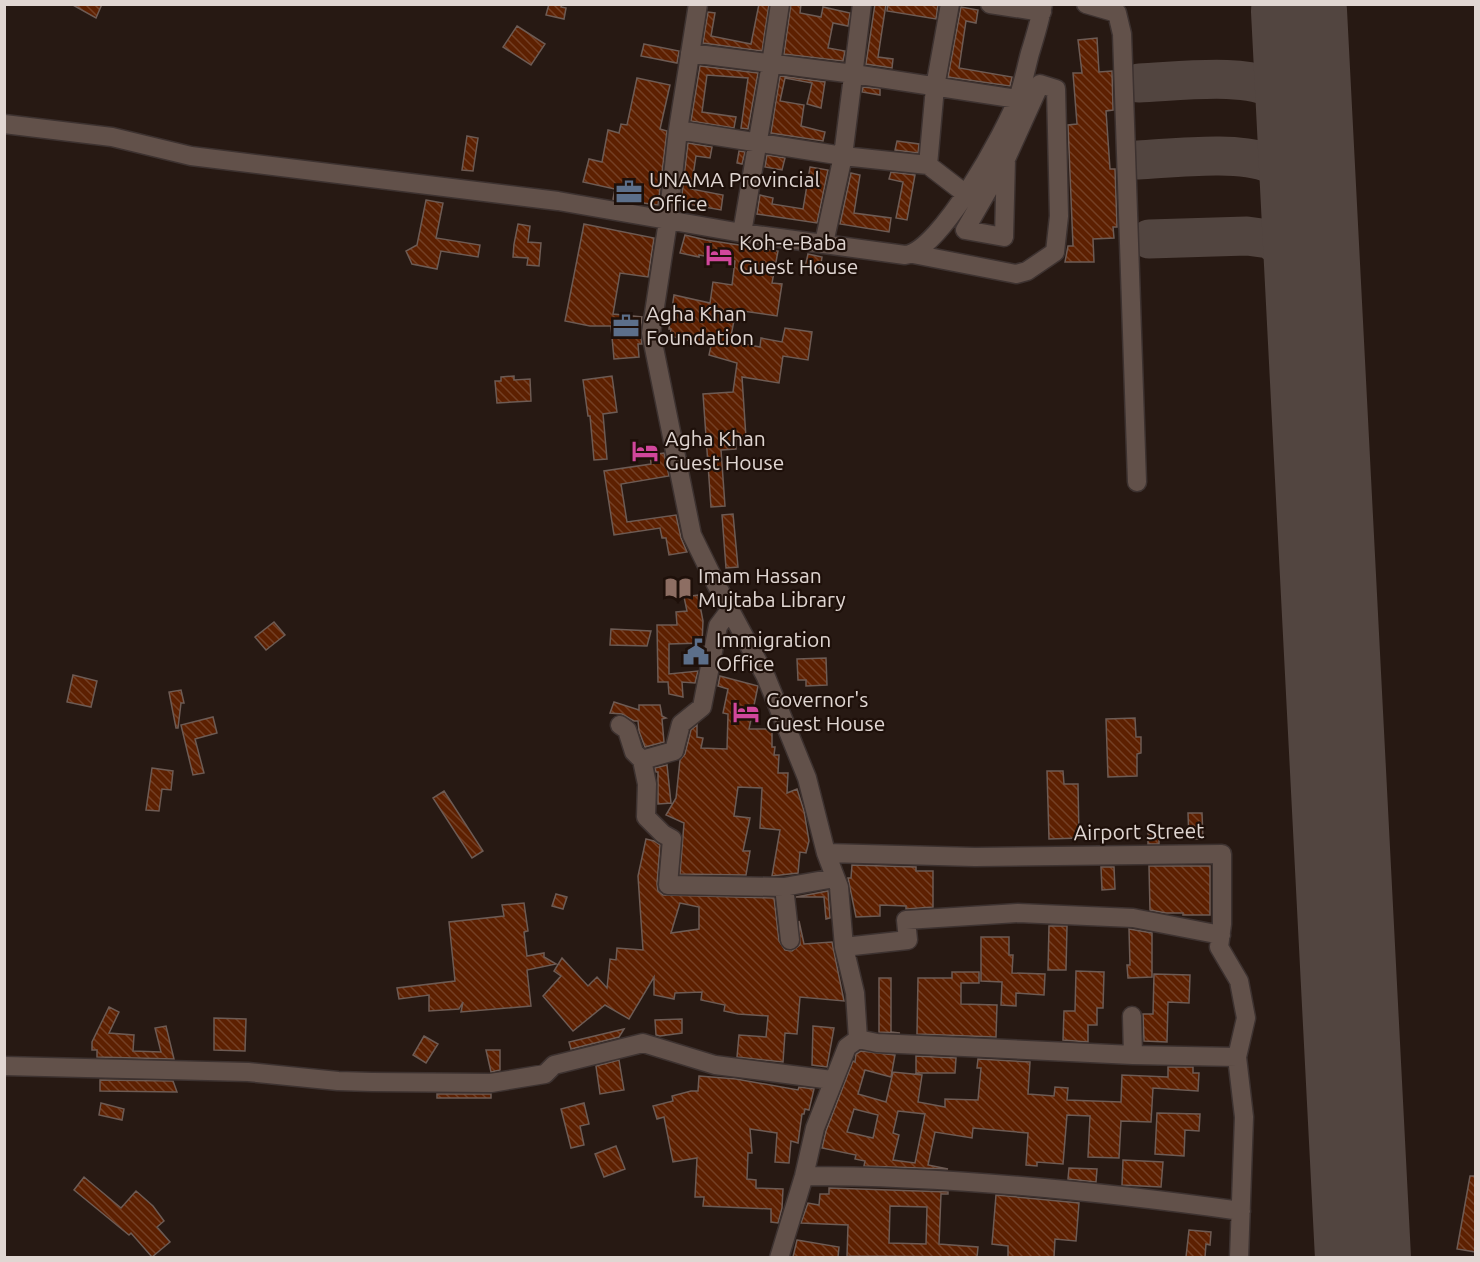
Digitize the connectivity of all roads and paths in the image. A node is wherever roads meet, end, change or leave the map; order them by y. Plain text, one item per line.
1 (698, 4) edge
2 (780, 4) edge
3 (862, 4) edge
4 (950, 4) edge
5 (990, 4) edge
6 (1086, 4) edge
7 (1042, 8) edge
8 (690, 53) junction
9 (771, 64) junction
10 (854, 74) junction
11 (935, 87) junction
12 (1018, 99) junction
13 (4, 124) edge
14 (678, 130) junction
15 (758, 143) junction
16 (843, 156) junction
17 (1005, 159) dead end
18 (928, 165) junction
19 (967, 195) junction
20 (668, 221) junction
21 (742, 233) junction
22 (824, 243) junction
23 (913, 254) junction
24 (1137, 482) dead end
25 (730, 610) junction
26 (620, 725) dead end
27 (642, 760) junction
28 (825, 853) junction
29 (836, 878) junction
30 (784, 887) junction
31 (1221, 935) junction
32 (790, 939) dead end
33 (844, 947) junction
34 (1132, 1016) dead end
35 (858, 1039) junction
36 (1133, 1055) junction
37 (1237, 1057) junction
38 (4, 1066) edge
39 (832, 1080) junction
40 (804, 1176) junction
41 (1241, 1211) junction
42 (779, 1257) edge
43 (1239, 1257) edge

1 - 8 street
2 - 9 street
3 - 10 street
4 - 11 street
5 - 7 street
6 - 24 street
7 - 12 street
8 - 9 street
8 - 14 street
9 - 10 street
9 - 15 street
10 - 11 street
10 - 16 street
11 - 12 street
11 - 18 street
12 - 19 street
13 - 20 street
14 - 15 street
14 - 20 street
15 - 16 street
15 - 21 street
16 - 18 street
16 - 22 street
17 - 23 street
18 - 19 street
19 - 23 street
20 - 21 street
20 - 25 street
21 - 22 street
22 - 23 street
25 - 27 street
25 - 28 street
26 - 27 street
27 - 30 street
28 - 29 street
28 - 31 street, Airport Street
29 - 30 street
29 - 33 street
30 - 32 street
31 - 33 street
31 - 37 street, Airport Street
33 - 35 street
34 - 36 street
35 - 36 street
35 - 39 street
36 - 37 street
37 - 41 street, Airport Street
38 - 39 street
39 - 40 street
40 - 41 street
40 - 42 street
41 - 43 street, Airport Street

